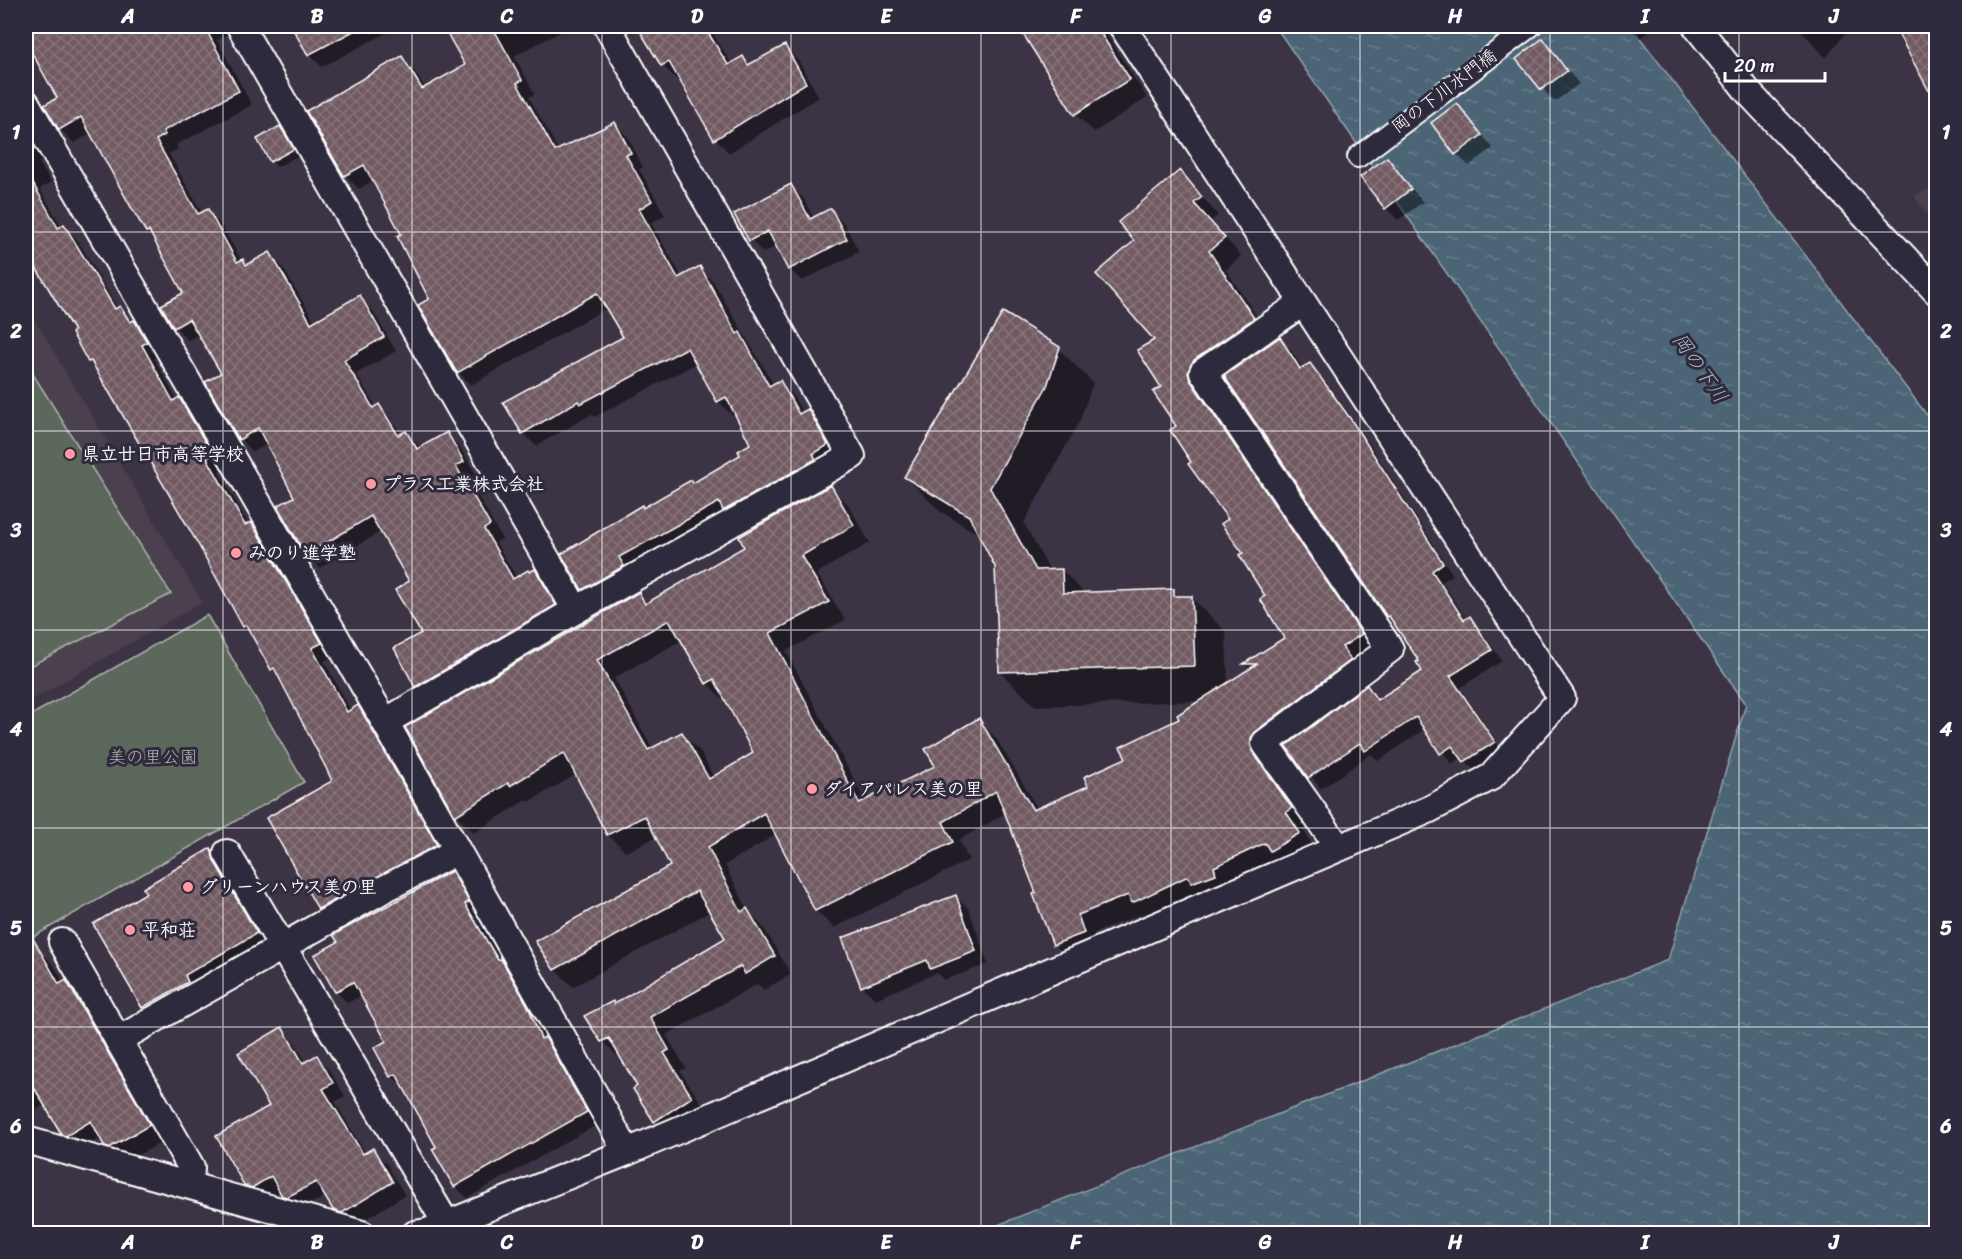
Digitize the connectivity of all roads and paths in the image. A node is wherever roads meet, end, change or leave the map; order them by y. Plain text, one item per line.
1 (240, 26) edge
2 (607, 26) edge
3 (1122, 26) edge
4 (1531, 26) edge
5 (1696, 26) edge
6 (26, 103) edge
7 (1358, 157) dead end
8 (1936, 291) edge
9 (1302, 303) junction
10 (576, 610) junction
11 (385, 722) junction
12 (1338, 847) junction
13 (456, 852) junction
14 (227, 853) dead end
15 (62, 942) dead end
16 (283, 945) junction
17 (118, 1040) junction
18 (26, 1140) edge
19 (627, 1152) junction
20 (190, 1184) junction
21 (446, 1223) junction
22 (362, 1233) edge
23 (415, 1233) edge

1 - 10 street
2 - 10 street
3 - 9 street
4 - 7 street, 岡の下川水門橋
5 - 8 street
6 - 11 street
9 - 12 street
9 - 12 street
10 - 11 street
11 - 13 street
12 - 19 street
13 - 16 street
13 - 19 street
14 - 16 street
15 - 17 street
16 - 17 street
16 - 21 street
17 - 20 street
18 - 20 street
19 - 21 street
20 - 22 street
21 - 23 street

